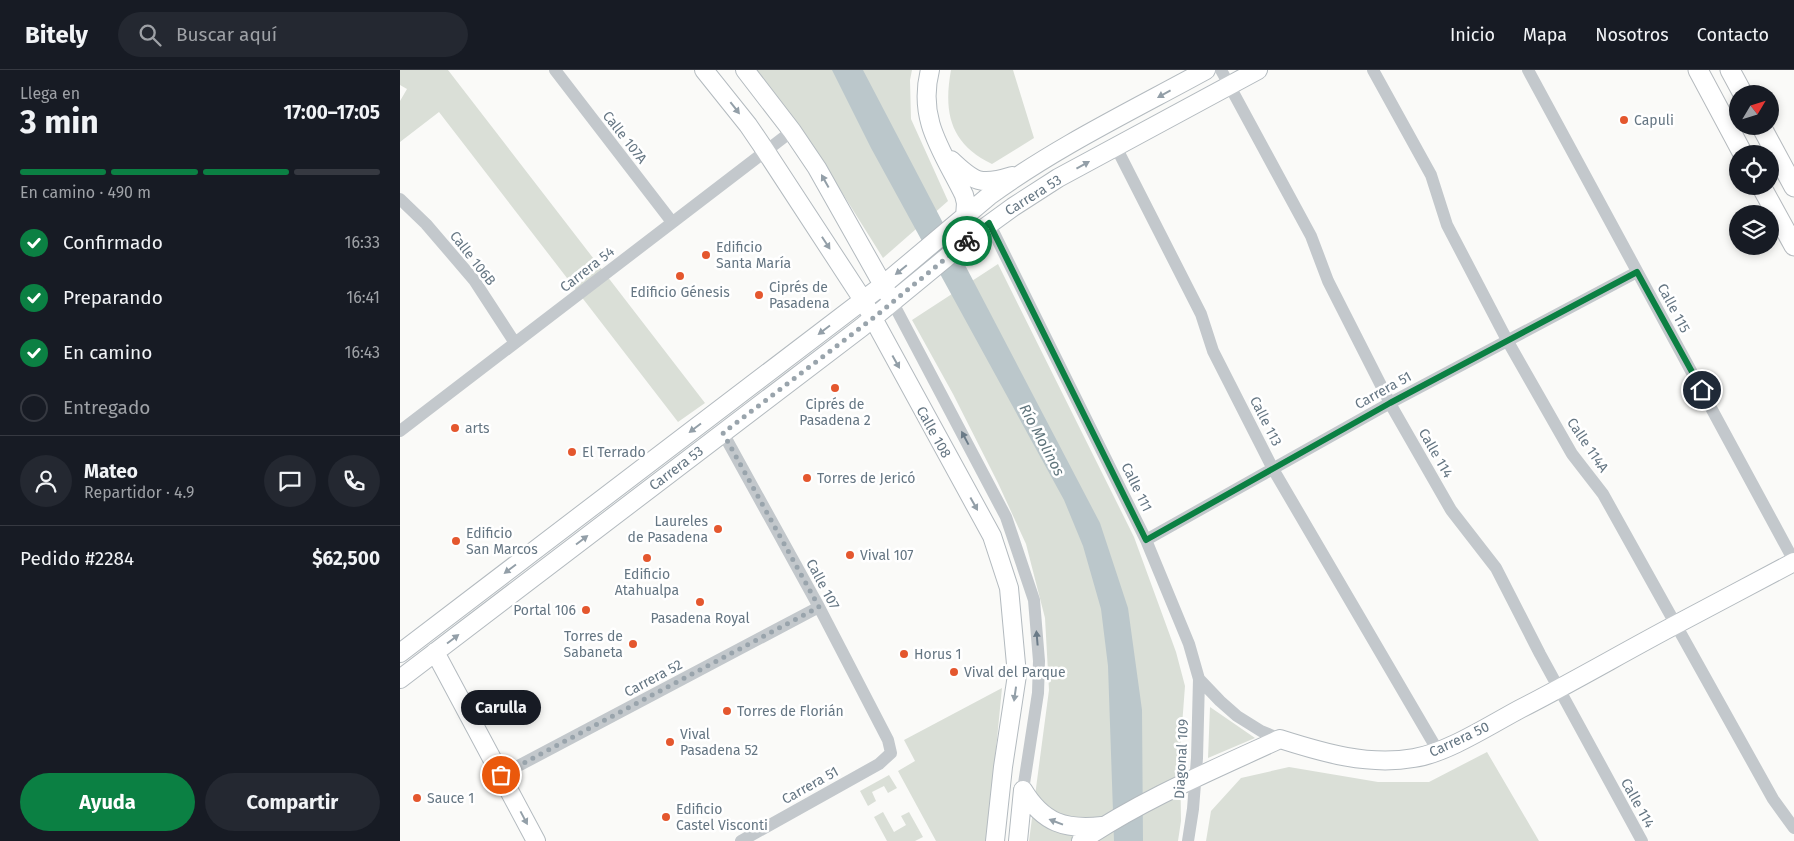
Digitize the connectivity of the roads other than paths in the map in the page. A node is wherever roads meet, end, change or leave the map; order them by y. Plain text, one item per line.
1 (554, 70) edge
2 (704, 70) edge
3 (745, 70) edge
4 (930, 70) edge
5 (1206, 70) edge
6 (1258, 70) edge
7 (1373, 70) edge
8 (1528, 70) edge
9 (1698, 70) edge
10 (1733, 71) edge
11 (1226, 78) edge
12 (1739, 85) edge
13 (792, 131) junction
14 (1766, 135) edge
15 (1739, 145) edge
16 (1116, 147) junction
17 (765, 150) junction
18 (945, 155) junction
19 (1024, 173) junction
20 (1794, 187) edge
21 (1766, 195) edge
22 (400, 199) edge
23 (961, 220) junction
24 (672, 222) junction
25 (989, 223) junction
26 (1794, 246) edge
27 (1637, 272) junction
28 (883, 285) junction
29 (863, 300) junction
30 (893, 303) junction
31 (872, 319) junction
32 (1507, 340) junction
33 (515, 343) junction
34 (1390, 403) junction
35 (400, 431) edge
36 (723, 433) junction
37 (1273, 470) junction
38 (1146, 540) junction
39 (1794, 561) edge
40 (819, 607) junction
41 (1676, 624) junction
42 (435, 652) junction
43 (400, 653) edge
44 (400, 679) edge
45 (1199, 679) junction
46 (1559, 689) junction
47 (1280, 739) junction
48 (1438, 751) junction
49 (891, 753) joint
50 (501, 775) junction
51 (1195, 778) junction
52 (1023, 790) junction
53 (1107, 824) junction
54 (1794, 828) edge
55 (536, 841) edge
56 (741, 841) edge
57 (995, 841) edge
58 (1018, 841) edge
59 (1081, 841) edge
60 (1188, 841) edge
61 (1642, 841) edge

1 - 24 street, Calle 107A
2 -> 17 street, Calle 108
3 - 13 street, Calle 108
4 - 18 street
5 -> 19 street, Carrera 53
6 - 11 street, Carrera 53
7 - 32 street, Calle 114A
8 - 27 street, Calle 115
9 - 15 main road
10 - 12 main road
11 - 16 street, Carrera 53
11 - 34 street, Calle 114
13 - 17 street, Carrera 54
28 -> 13 street, Calle 108
14 - 20 main road
25 -> 16 street, Carrera 53
16 - 37 street, Calle 113
17 - 24 street, Carrera 54
17 -> 29 street, Calle 108
18 - 19 street
18 - 23 street
19 - 23 street, Carrera 53
21 - 26 main road
22 - 33 street, Calle 106B
23 -> 28 street, Carrera 53
24 - 33 street, Carrera 54
25 - 30 street, Carrera 53
25 - 38 street, Calle 111
27 - 32 street, Carrera 51
27 - 39 street, Calle 115
28 - 29 street, Carrera 53
28 - 30 street, Calle 108
29 - 31 street, Calle 108
29 -> 43 street, Carrera 53
30 - 31 street, Carrera 53
52 -> 30 street, Calle 108
31 - 36 street, Carrera 53
31 -> 57 street, Calle 108
32 - 34 street, Carrera 51
32 - 41 street, Calle 114A
33 - 35 street, Carrera 54
34 - 37 street, Carrera 51
34 - 46 street, Calle 114
36 - 40 street, Calle 107
42 -> 36 street, Carrera 53
37 - 38 street, Carrera 51
37 - 48 street, Calle 113
38 - 45 street, Calle 111
39 - 41 street, Carrera 50
40 - 49 street, Calle 107
40 - 50 street, Carrera 52
41 - 46 street, Carrera 50
41 - 54 street, Calle 114A
42 - 44 street, Carrera 53
42 - 50 street
45 - 47 street, Calle 111
45 - 51 street, Diagonal 109
46 - 48 street, Carrera 50
46 - 61 street, Calle 114
47 - 48 street, Carrera 50
47 - 51 street
49 - 56 street, Carrera 51
50 -> 55 street
51 - 53 street
51 - 60 street, Diagonal 109
53 -> 52 street
52 - 58 street, Calle 108
53 - 59 street

